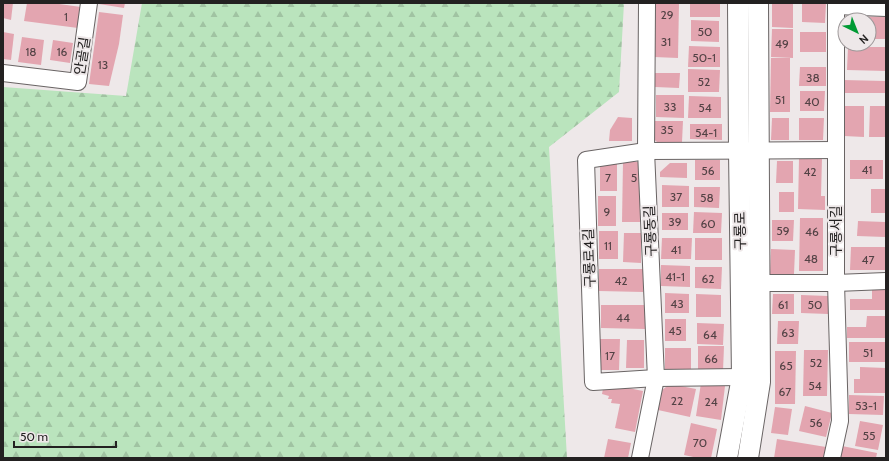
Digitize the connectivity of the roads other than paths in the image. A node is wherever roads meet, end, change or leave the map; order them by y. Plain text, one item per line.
1 (89, 3) edge
2 (647, 3) edge
3 (738, 3) edge
4 (758, 3) edge
5 (836, 5) edge
6 (886, 8) edge
7 (3, 73) edge
8 (739, 150) junction
9 (759, 150) junction
10 (836, 150) junction
11 (646, 151) junction
12 (886, 281) edge
13 (760, 283) junction
14 (836, 283) junction
15 (742, 377) junction
16 (656, 378) junction
17 (640, 458) edge
18 (727, 458) edge
19 (748, 458) edge
20 (832, 458) edge

1 - 7 street, 안골길
2 - 11 street, 구룡동길
3 - 8 street, 구룡로
4 - 9 street, 구룡로
5 - 6 street
5 - 10 street, 구룡서길
8 - 9 street, 구룡로4길
8 - 11 street, 구룡로4길
8 - 15 street, 구룡로
9 - 10 street, 구룡로4길
9 - 13 street, 구룡로
10 - 14 street, 구룡서길
11 - 16 street, 구룡동길
11 - 16 street, 구룡로4길
12 - 14 street
13 - 14 street
13 - 19 street, 구룡로
14 - 20 street, 구룡서길
15 - 16 street, 구룡로4길
15 - 18 street, 구룡로
16 - 17 street, 구룡동길

